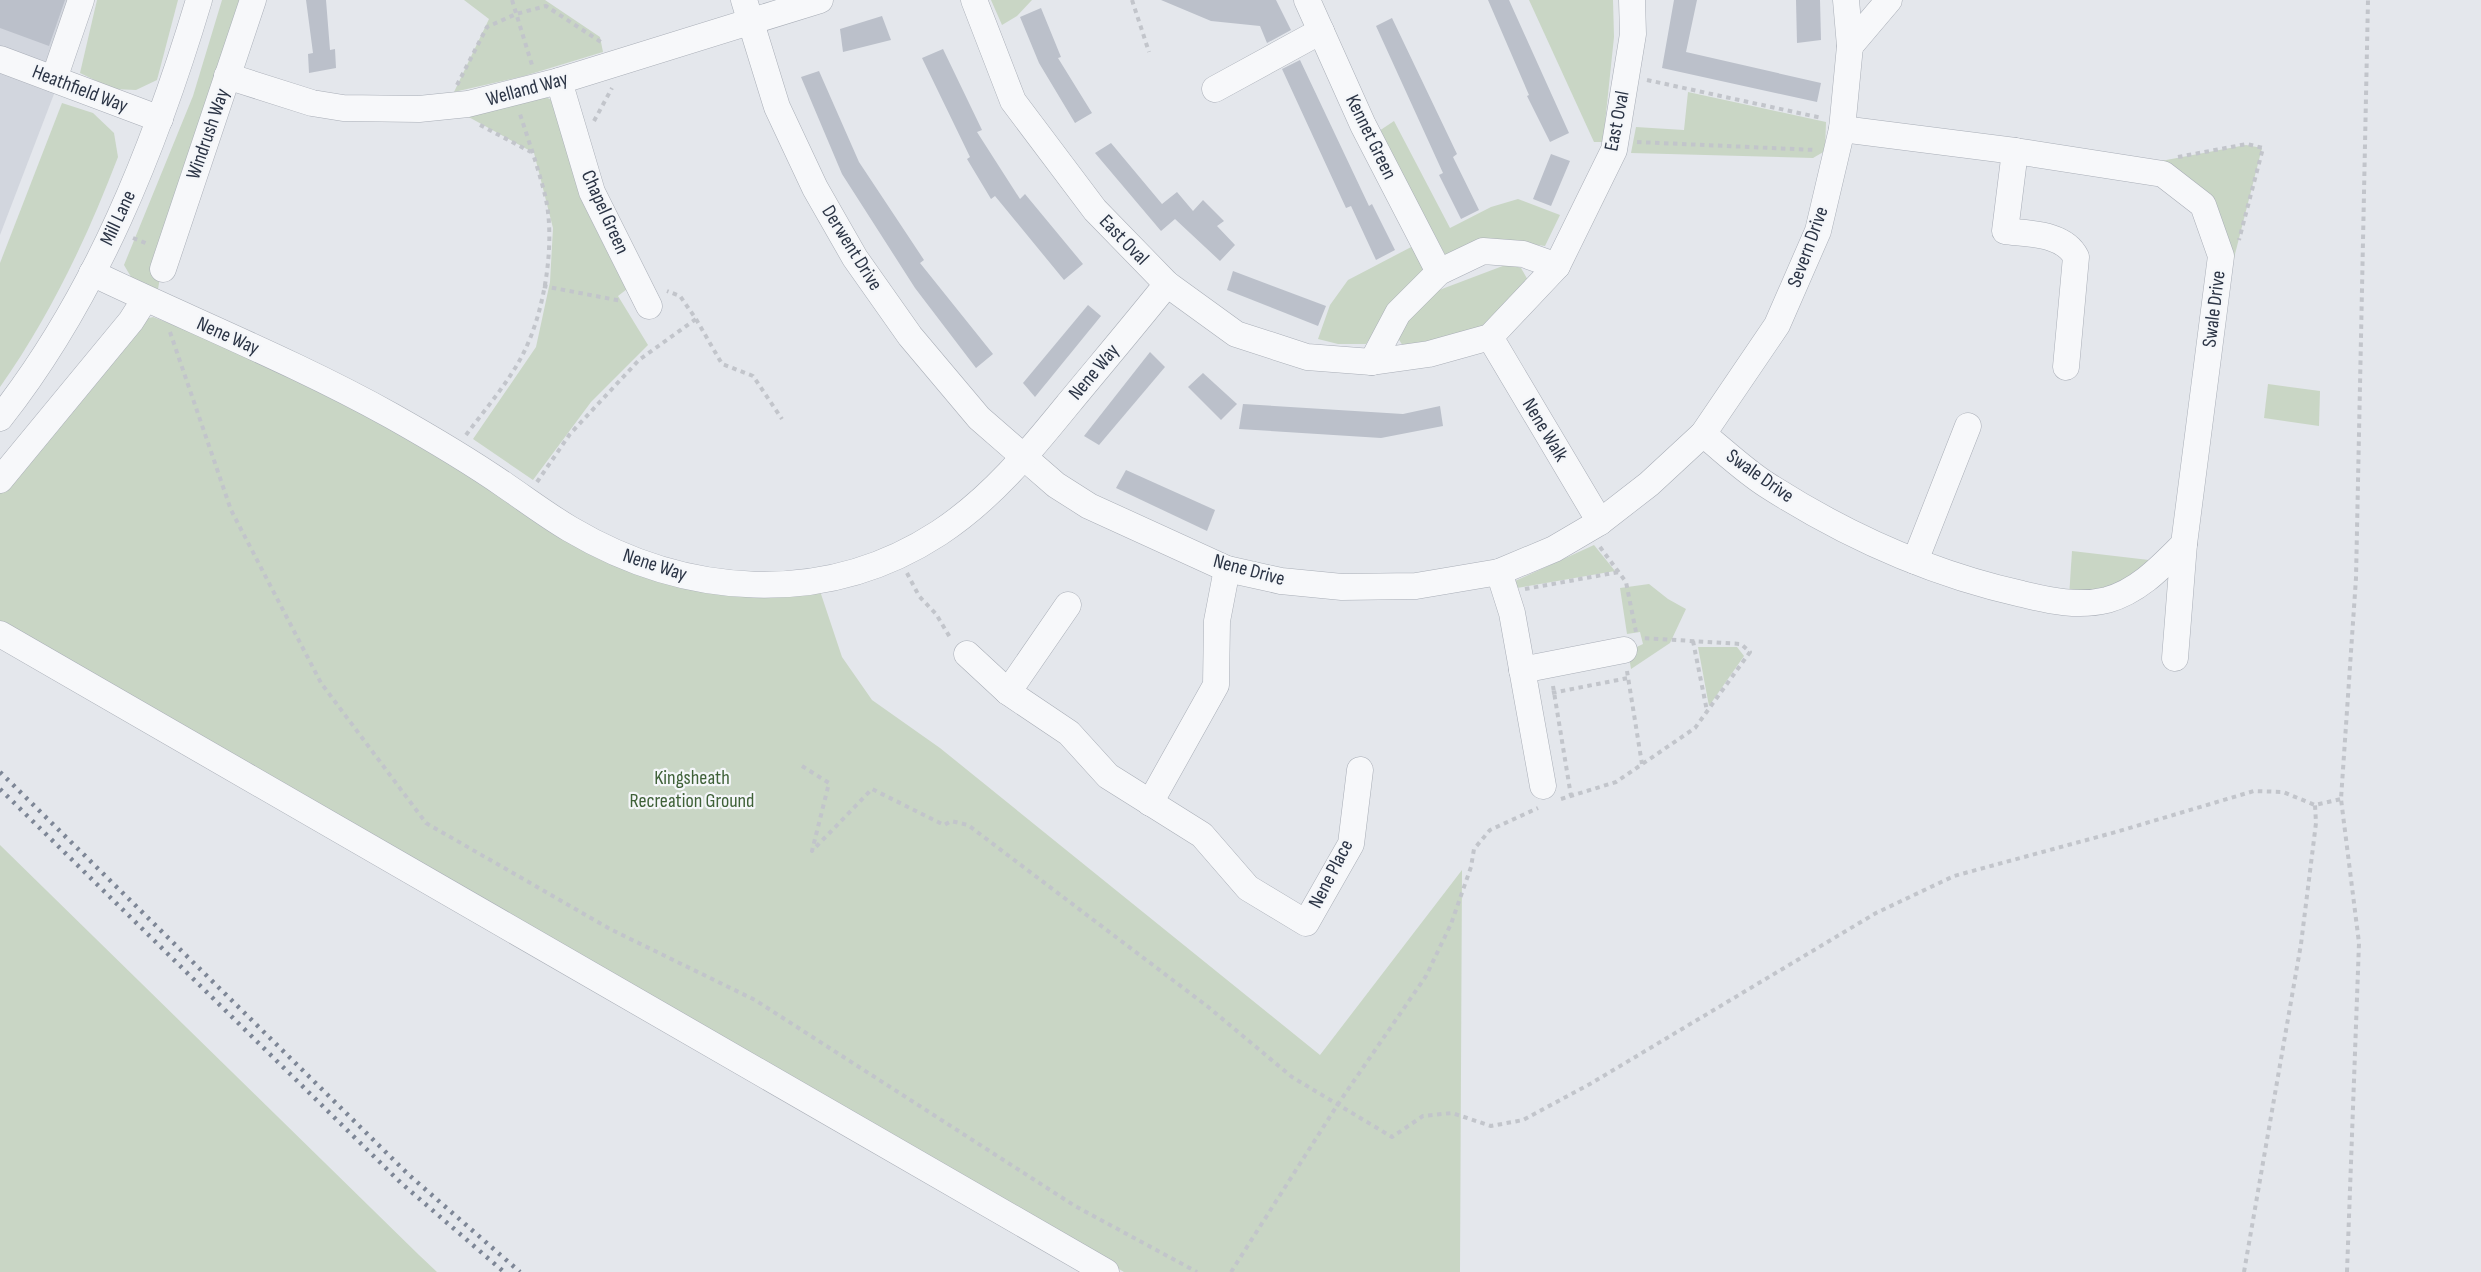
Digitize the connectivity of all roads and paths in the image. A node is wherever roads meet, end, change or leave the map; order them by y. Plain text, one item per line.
1 (81, 0) edge
2 (199, 0) edge
3 (253, 0) edge
4 (512, 0) edge
5 (820, 0) edge
6 (974, 0) edge
7 (1132, 0) edge
8 (1306, 0) edge
9 (1632, 0) edge
10 (1846, 0) edge
11 (1889, 0) edge
12 (2368, 0) edge
13 (747, 11) edge
14 (516, 14) junction
15 (1321, 31) junction
16 (1850, 46) junction
17 (1149, 52) dead end
18 (0, 59) edge
19 (615, 63) junction
20 (227, 76) junction
21 (1626, 76) junction
22 (54, 79) junction
23 (549, 83) junction
24 (1215, 89) dead end
25 (514, 93) junction
26 (457, 105) junction
27 (160, 119) junction
28 (1841, 134) junction
29 (576, 139) junction
30 (1616, 141) junction
31 (2015, 151) junction
32 (532, 152) junction
33 (2145, 171) junction
34 (2237, 247) dead end
35 (1557, 266) junction
36 (163, 269) dead end
37 (1439, 272) junction
38 (92, 273) junction
39 (1167, 284) junction
40 (543, 286) junction
41 (644, 296) junction
42 (145, 299) junction
43 (696, 319) junction
44 (170, 332) dead end
45 (1490, 337) junction
46 (1372, 362) junction
47 (2066, 367) dead end
48 (0, 418) edge
49 (782, 419) dead end
50 (1968, 426) dead end
51 (1703, 434) junction
52 (454, 453) junction
53 (1023, 459) junction
54 (0, 480) edge
55 (525, 500) junction
56 (1600, 522) junction
57 (2184, 544) junction
58 (898, 557) junction
59 (1915, 561) junction
60 (1227, 569) junction
61 (1619, 572) dead end
62 (1502, 582) junction
63 (1068, 604) dead end
64 (0, 634) edge
65 (1693, 641) junction
66 (1628, 644) joint
67 (967, 654) joint
68 (2175, 658) dead end
69 (1550, 664) junction
70 (1522, 670) junction
71 (1628, 678) dead end
72 (1008, 692) junction
73 (1554, 692) junction
74 (1527, 697) junction
75 (1707, 712) junction
76 (802, 766) dead end
77 (1360, 770) dead end
78 (1545, 795) junction
79 (1571, 796) junction
80 (2342, 799) junction
81 (1150, 803) junction
82 (2315, 805) junction
83 (1338, 1104) junction
84 (1106, 1272) edge
85 (1197, 1272) edge
86 (1231, 1272) edge
87 (2244, 1272) edge
88 (2347, 1272) edge

1 - 22 street
2 - 27 street, Mill Lane
3 - 20 street, Windrush Way
4 - 14 path
5 - 13 street, Welland Way
6 - 39 street, East Oval
7 - 17 path
8 - 15 street, Kennet Green
9 - 21 street, East Oval
10 - 16 street, Severn Drive
11 - 16 street
12 - 80 path
13 - 19 street, Welland Way
13 - 53 street, Derwent Drive
14 - 19 path
14 - 23 path
14 - 26 path
15 - 24 street
15 - 37 street, Kennet Green
16 - 28 street, Severn Drive
18 - 22 street, Heathfield Way
19 - 23 street, Welland Way
19 - 29 path
20 - 26 street, Welland Way
20 - 36 street, Windrush Way
21 - 28 path
21 - 30 street, East Oval
22 - 27 street, Heathfield Way
23 - 25 street, Welland Way
23 - 29 street, Chapel Green
25 - 26 street, Welland Way
25 - 32 path
26 - 32 path
27 - 38 street, Mill Lane
28 - 30 path
28 - 31 street, Swale Drive
28 - 51 street, Severn Drive
29 - 41 street, Chapel Green
30 - 35 street, East Oval
31 - 33 street, Swale Drive
31 - 47 street
32 - 40 path
33 - 34 path
33 - 57 street, Swale Drive
35 - 37 street
35 - 45 street, East Oval
37 - 46 street
38 - 42 street, Nene Way
38 - 48 street, Mill Lane
39 - 46 street, East Oval
39 - 53 street, Nene Way
40 - 41 path
40 - 52 path
41 - 43 path
42 - 52 street, Nene Way
42 - 54 street
43 - 49 path
43 - 55 path
44 - 85 path
45 - 46 street, East Oval
45 - 56 street, Nene Walk
50 - 59 street
51 - 56 street, Nene Drive
51 - 59 street, Swale Drive
52 - 55 street, Nene Way
53 - 58 street, Nene Way
53 - 60 street, Nene Drive
55 - 58 street, Nene Way
56 - 62 street, Nene Drive
57 - 59 street, Swale Drive
57 - 68 street, Swale Drive
58 - 67 path
60 - 62 street, Nene Drive
60 - 81 street
61 - 62 path
62 - 70 street
63 - 72 street
64 - 84 street
65 - 66 path
65 - 75 path
65 - 75 path
66 - 69 street
67 - 72 street, Nene Place
69 - 70 street
69 - 73 path
70 - 74 street
71 - 73 path
72 - 81 street, Nene Place
73 - 74 path
73 - 79 path
74 - 78 street
75 - 79 path
76 - 83 path
77 - 81 street, Nene Place
78 - 79 path
78 - 83 path
80 - 82 path
80 - 88 path
82 - 83 path
82 - 87 path
83 - 86 path

